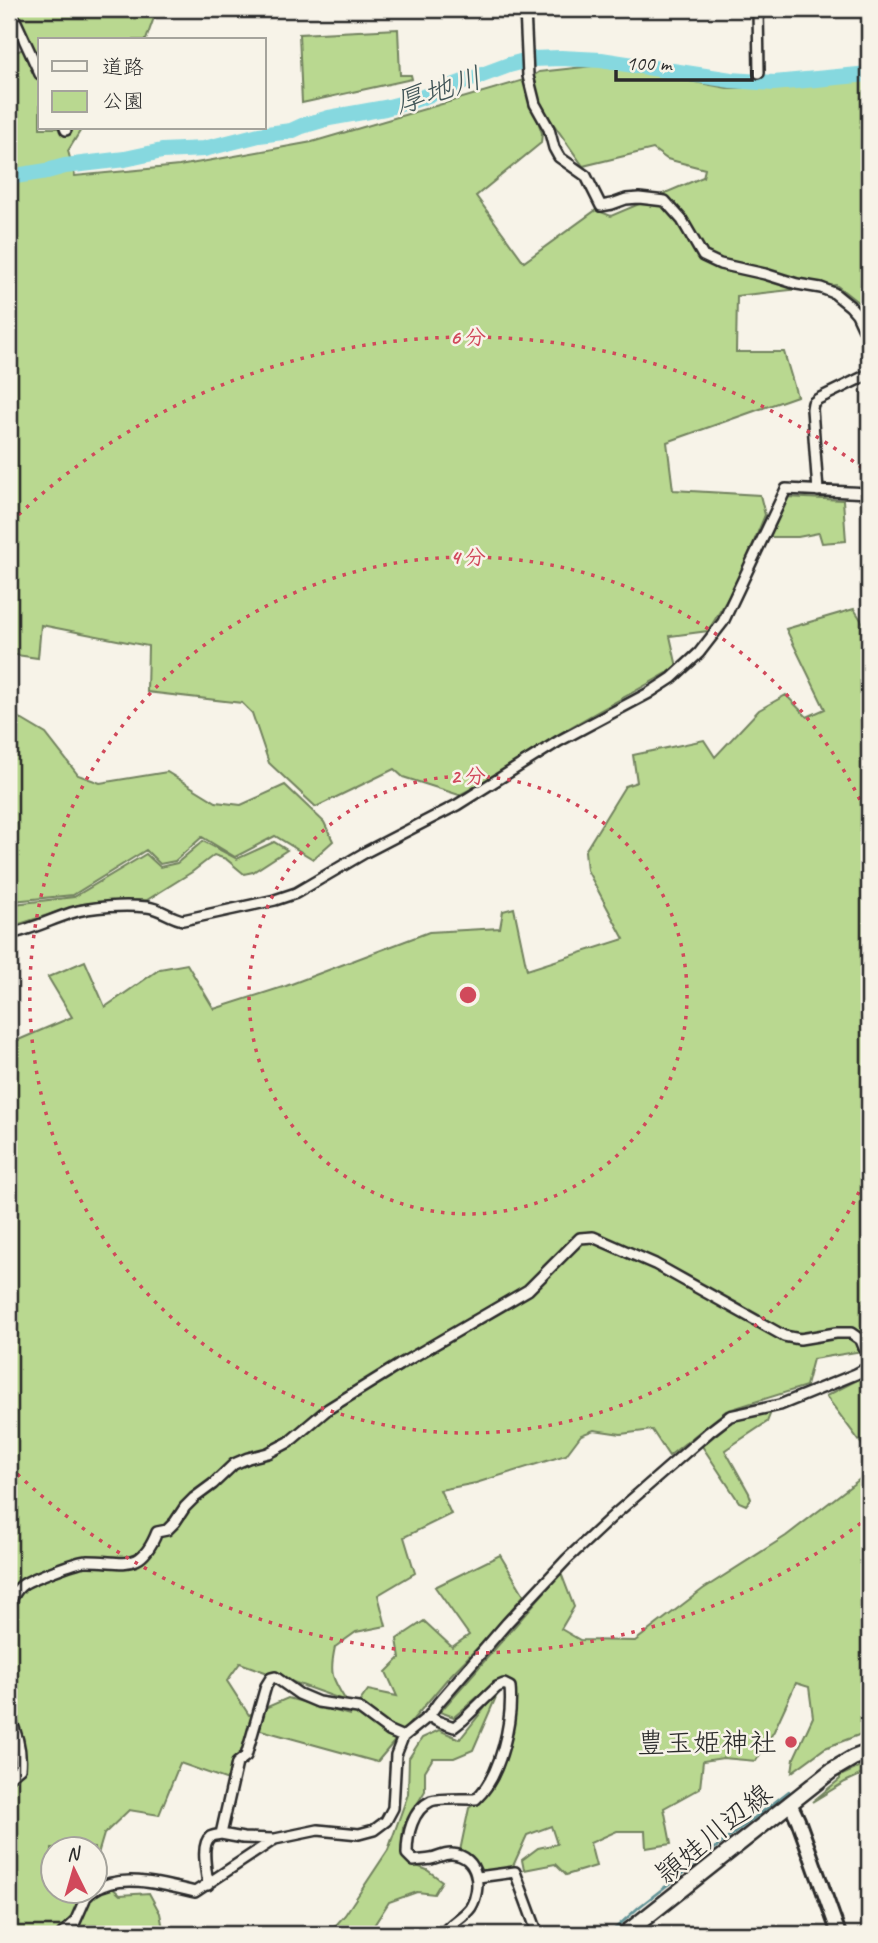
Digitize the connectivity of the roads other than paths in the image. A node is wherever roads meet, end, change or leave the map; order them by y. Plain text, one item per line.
1 (10, 9) edge
2 (525, 9) edge
3 (758, 9) edge
4 (38, 70) edge
5 (759, 73) dead end
6 (869, 340) edge
7 (869, 374) edge
8 (818, 491) junction
9 (869, 493) edge
10 (9, 934) edge
11 (869, 1360) edge
12 (869, 1367) edge
13 (9, 1604) edge
14 (9, 1716) edge
15 (429, 1716) junction
16 (403, 1737) junction
17 (869, 1752) edge
18 (9, 1777) edge
19 (790, 1803) junction
20 (221, 1834) junction
21 (275, 1839) junction
22 (478, 1877) junction
23 (108, 1883) edge
24 (208, 1885) junction
25 (83, 1904) edge
26 (62, 1934) edge
27 (447, 1934) edge
28 (538, 1934) edge
29 (625, 1934) edge
30 (839, 1934) edge

1 - 4 street
2 - 6 street
3 - 5 street
7 - 8 street
8 - 9 street
8 - 10 street
11 - 13 street
12 - 15 street
14 - 18 street
15 - 16 street
15 - 22 street
16 - 20 street
16 - 21 street
17 - 19 main road, 頴娃川辺線
19 - 29 main road, 頴娃川辺線
19 - 30 street
20 - 21 street
20 - 24 street
21 - 24 street
22 - 27 street
22 - 28 street
23 - 24 street
25 - 26 street

